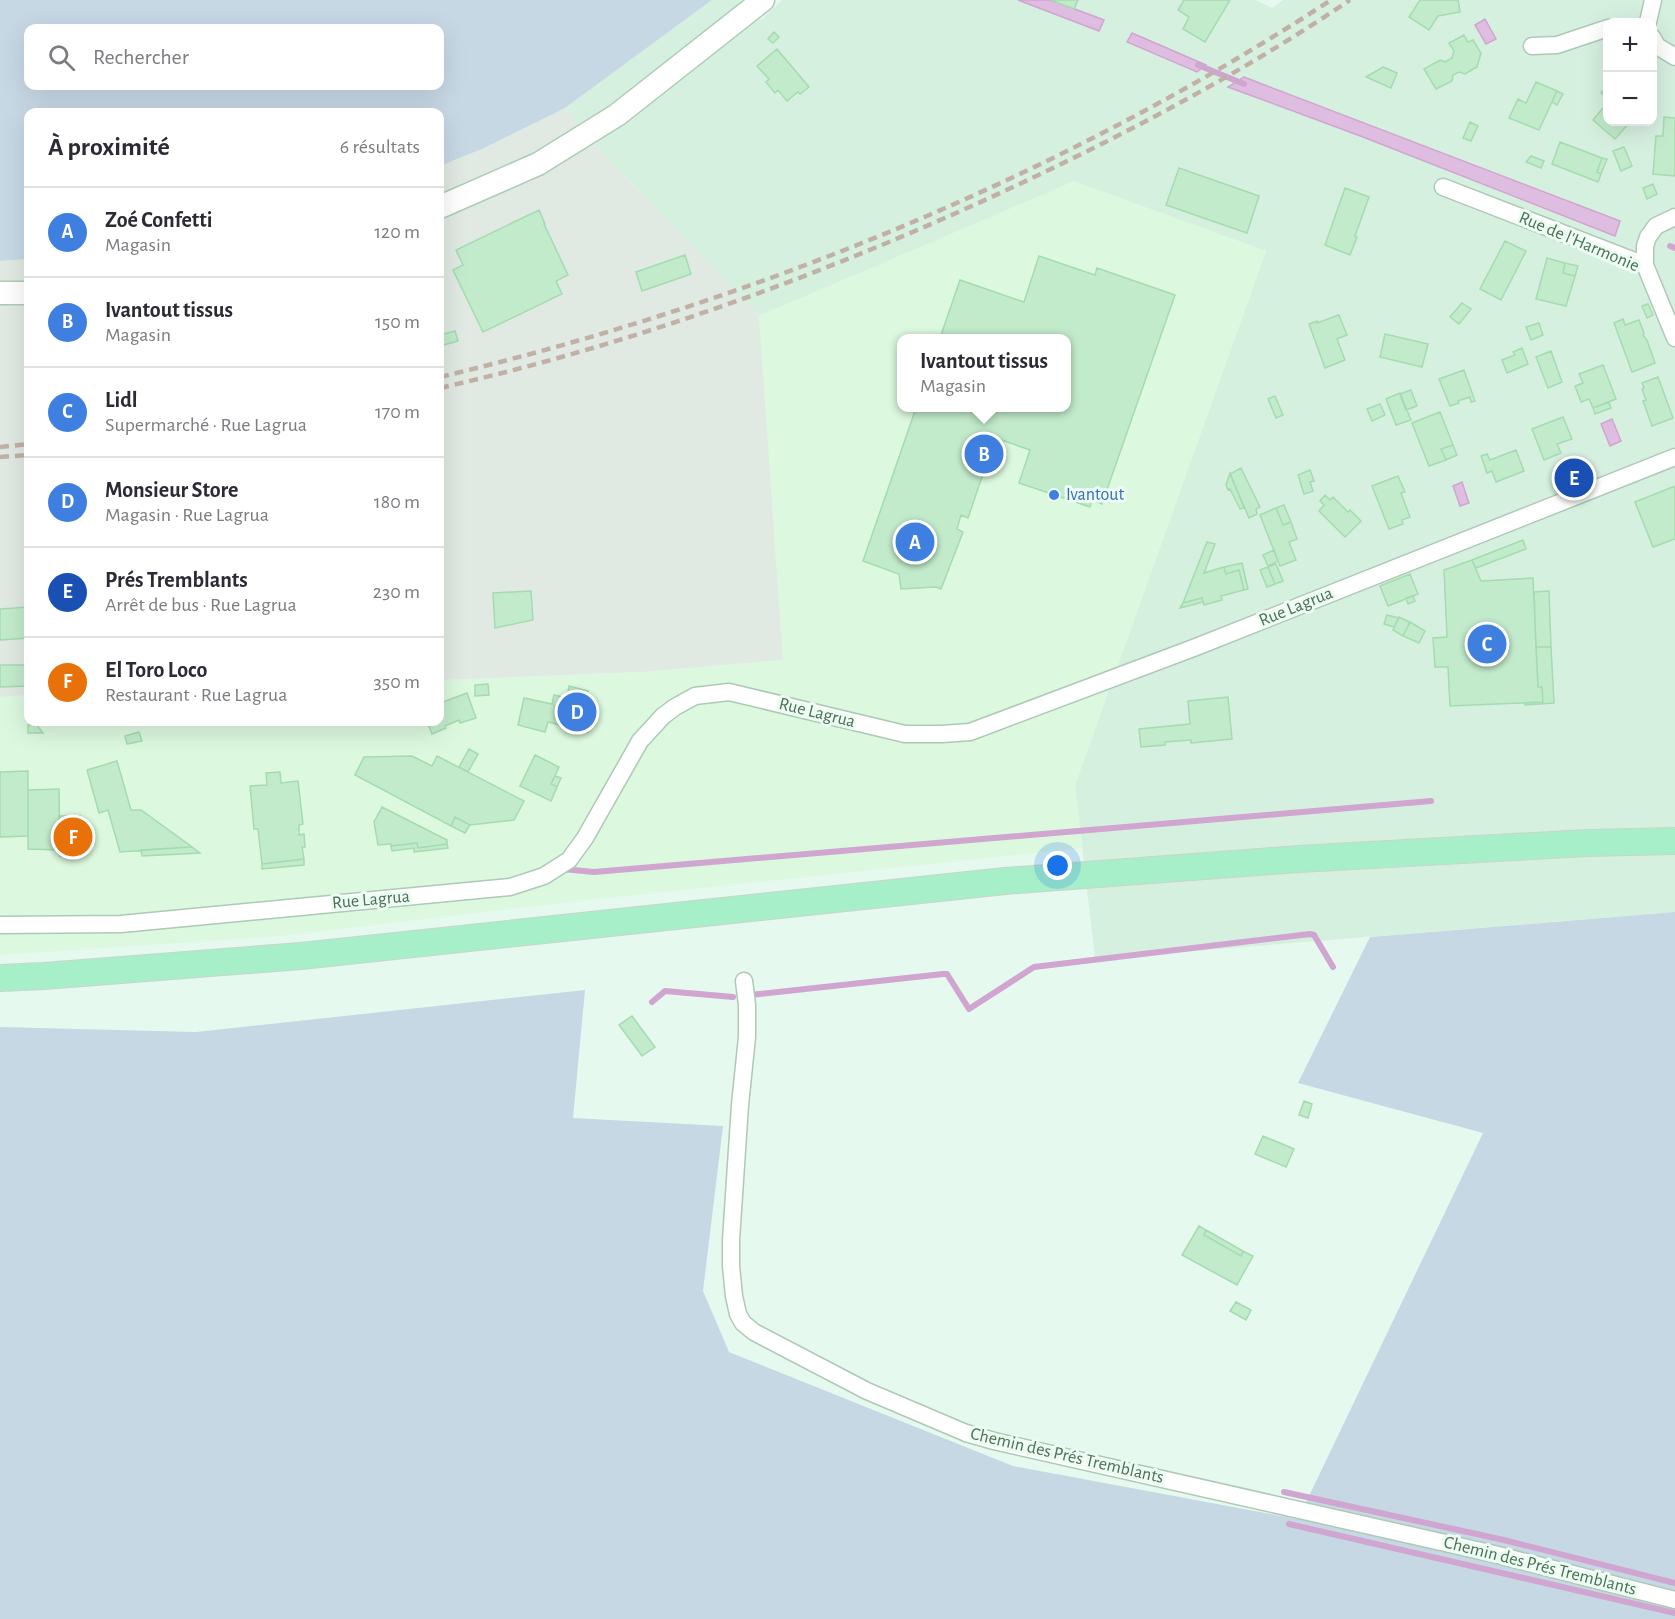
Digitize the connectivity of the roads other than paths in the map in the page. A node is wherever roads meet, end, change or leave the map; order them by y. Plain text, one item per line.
1 (763, 0) edge
2 (1653, 0) edge
3 (1648, 18) edge
4 (1603, 30) edge
5 (1532, 46) dead end
6 (1657, 46) edge
7 (1675, 57) edge
8 (1443, 187) dead end
9 (444, 205) edge
10 (1675, 217) edge
11 (1645, 265) junction
12 (0, 293) edge
13 (24, 293) edge
14 (1675, 338) edge
15 (1675, 457) edge
16 (1675, 840) edge
17 (1587, 843) junction
18 (1675, 847) edge
19 (0, 925) edge
20 (0, 978) edge
21 (744, 981) dead end
22 (1675, 1600) edge

1 - 9 main road
2 - 3 street
4 - 5 street
6 - 7 street
8 - 11 street, Rue de l'Harmonie
10 - 11 street
11 - 14 street, Rue de l'Harmonie
12 - 13 main road
15 - 19 street, Rue Lagrua
16 - 17 main road
17 - 18 main road
17 - 20 main road
21 - 22 street, Chemin des Prés Tremblants

